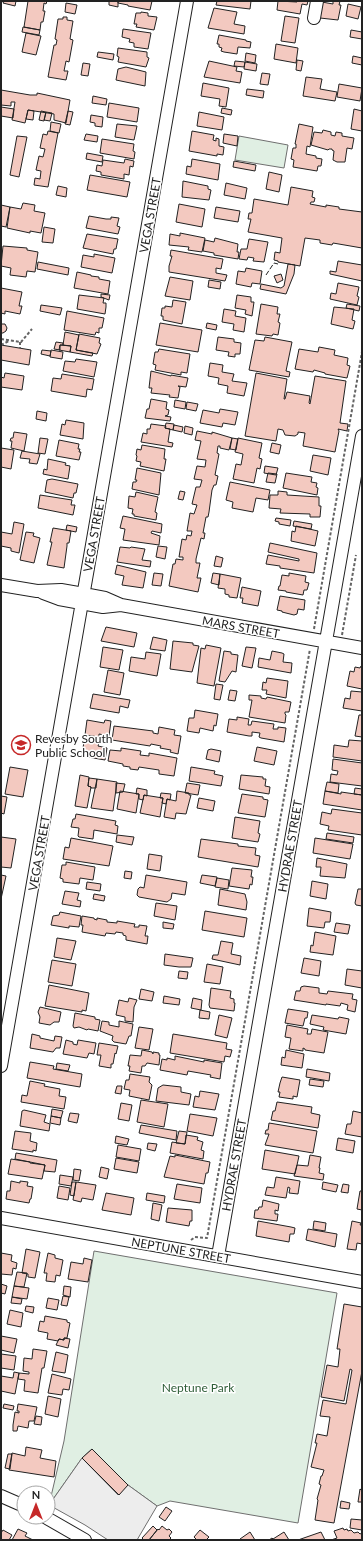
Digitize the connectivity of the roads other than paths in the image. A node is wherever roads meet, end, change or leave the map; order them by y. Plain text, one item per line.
1 (187, 1) edge
2 (317, 1) edge
3 (314, 18) dead end
4 (362, 436) edge
5 (1, 585) edge
6 (83, 599) junction
7 (326, 642) junction
8 (362, 648) edge
9 (1, 1066) edge
10 (1, 1218) edge
11 (218, 1256) junction
12 (362, 1282) edge
13 (1, 1496) edge
14 (16, 1503) edge
15 (56, 1523) edge
16 (85, 1540) edge

1 - 6 street, VEGA STREET
2 - 3 street
4 - 7 street, HYDRAE STREET
5 - 6 street, MARS STREET
6 - 7 street, MARS STREET
6 - 9 street, VEGA STREET
7 - 8 street, MARS STREET
7 - 11 street, HYDRAE STREET
10 - 11 street, NEPTUNE STREET
11 - 12 street, NEPTUNE STREET
13 - 14 street
15 - 16 street

